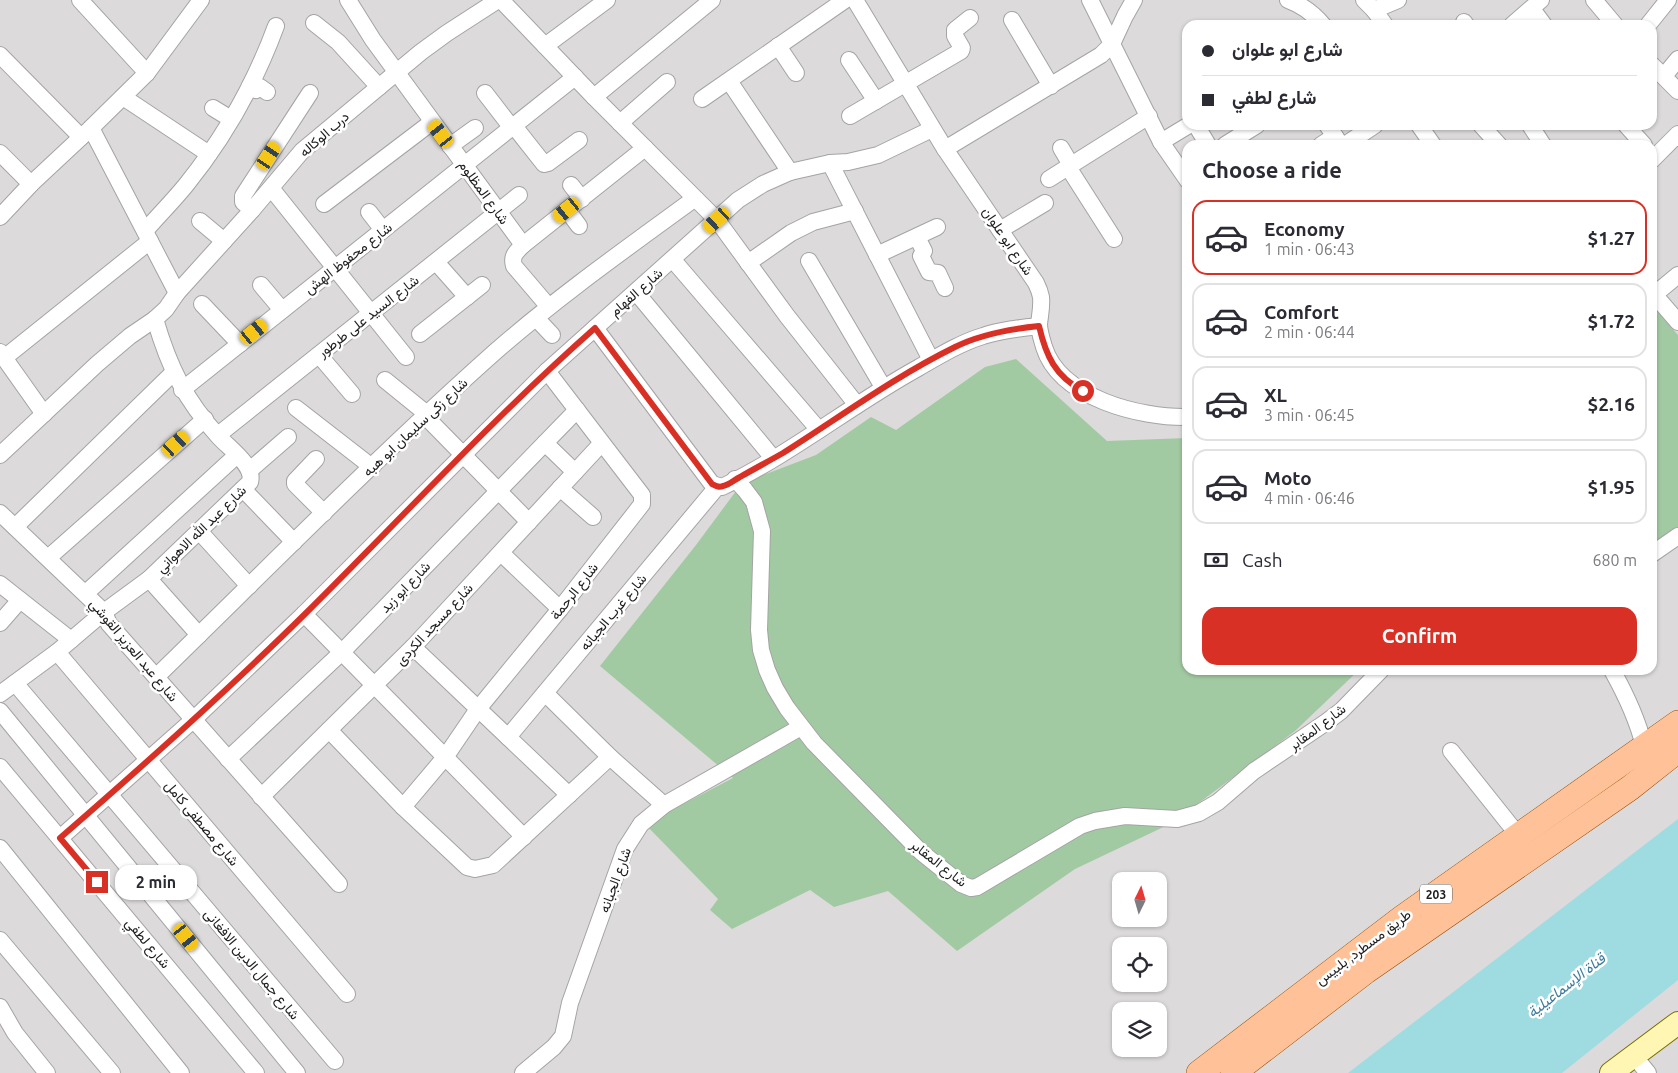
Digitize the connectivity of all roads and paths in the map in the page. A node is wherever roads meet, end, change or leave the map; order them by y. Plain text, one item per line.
1 (80, 0) edge
2 (201, 0) edge
3 (500, 0) edge
4 (607, 0) edge
5 (712, 0) edge
6 (845, 0) edge
7 (855, 0) edge
8 (1090, 0) edge
9 (1134, 0) edge
10 (1288, 0) edge
11 (1398, 0) edge
12 (1594, 0) edge
13 (1668, 0) edge
14 (355, 3) edge
15 (1369, 5) edge
16 (1537, 5) edge
17 (970, 18) dead end
18 (1012, 20) dead end
19 (1317, 20) edge
20 (1381, 20) edge
21 (1518, 20) edge
22 (1542, 20) edge
23 (1611, 20) edge
24 (1652, 20) edge
25 (314, 23) dead end
26 (276, 26) dead end
27 (1112, 44) junction
28 (545, 46) junction
29 (778, 46) junction
30 (0, 55) edge
31 (1678, 59) edge
32 (849, 60) dead end
33 (1658, 70) edge
34 (147, 72) junction
35 (397, 72) junction
36 (796, 73) dead end
37 (575, 77) junction
38 (729, 81) junction
39 (667, 82) dead end
40 (905, 84) junction
41 (250, 86) junction
42 (1051, 86) junction
43 (379, 87) junction
44 (1678, 91) edge
45 (267, 92) dead end
46 (310, 93) dead end
47 (485, 93) dead end
48 (594, 96) junction
49 (123, 97) junction
50 (702, 99) dead end
51 (876, 101) junction
52 (214, 108) dead end
53 (850, 116) dead end
54 (1149, 116) junction
55 (231, 119) junction
56 (432, 122) junction
57 (620, 123) junction
58 (513, 127) junction
59 (475, 128) dead end
60 (932, 129) junction
61 (1182, 129) edge
62 (1249, 130) edge
63 (1361, 130) edge
64 (1486, 130) edge
65 (1630, 130) edge
66 (86, 133) junction
67 (1678, 134) edge
68 (1334, 139) edge
69 (578, 140) dead end
70 (1233, 140) edge
71 (1494, 140) edge
72 (1640, 140) edge
73 (1161, 142) junction
74 (450, 146) junction
75 (645, 148) junction
76 (1061, 148) dead end
77 (945, 150) junction
78 (0, 153) edge
79 (1657, 153) edge
80 (209, 154) junction
81 (830, 163) junction
82 (465, 166) junction
83 (1069, 166) junction
84 (790, 172) junction
85 (1182, 172) edge
86 (1049, 179) dead end
87 (31, 184) junction
88 (571, 185) dead end
89 (270, 188) junction
90 (518, 195) dead end
91 (582, 199) junction
92 (694, 199) junction
93 (1045, 203) dead end
94 (324, 204) dead end
95 (252, 210) junction
96 (567, 210) junction
97 (855, 211) junction
98 (369, 212) dead end
99 (499, 212) junction
100 (0, 217) edge
101 (717, 220) junction
102 (200, 221) dead end
103 (579, 226) dead end
104 (937, 227) dead end
105 (383, 230) junction
106 (1000, 230) junction
107 (147, 236) junction
108 (917, 237) junction
109 (1114, 240) dead end
110 (224, 241) junction
111 (523, 246) junction
112 (877, 255) junction
113 (673, 260) junction
114 (809, 261) dead end
115 (436, 262) junction
116 (748, 263) junction
117 (335, 268) junction
118 (1678, 274) edge
119 (261, 284) dead end
120 (482, 286) dead end
121 (945, 288) dead end
122 (1657, 291) edge
123 (636, 292) junction
124 (177, 293) junction
125 (467, 297) junction
126 (1657, 297) edge
127 (202, 304) dead end
128 (549, 307) junction
129 (282, 310) junction
130 (372, 313) junction
131 (536, 318) junction
132 (155, 319) junction
133 (1678, 322) edge
134 (1039, 326) junction
135 (595, 328) junction
136 (420, 334) dead end
137 (552, 335) dead end
138 (240, 344) junction
139 (2, 355) edge
140 (319, 355) junction
141 (406, 357) dead end
142 (931, 360) junction
143 (547, 371) junction
144 (174, 372) junction
145 (385, 380) dead end
146 (883, 387) junction
147 (182, 390) junction
148 (352, 394) dead end
149 (857, 404) junction
150 (296, 408) dead end
151 (576, 410) junction
152 (44, 414) junction
153 (426, 415) junction
154 (1182, 418) edge
155 (205, 419) junction
156 (819, 430) junction
157 (218, 435) junction
158 (288, 437) dead end
159 (545, 443) junction
160 (601, 444) junction
161 (3, 447) edge
162 (462, 454) junction
163 (237, 455) junction
164 (773, 458) junction
165 (316, 460) dead end
166 (372, 467) junction
167 (250, 470) junction
168 (575, 472) junction
169 (725, 484) junction
170 (560, 488) junction
171 (243, 489) junction
172 (498, 491) junction
173 (0, 513) edge
174 (324, 513) junction
175 (593, 517) dead end
176 (528, 522) junction
177 (15, 527) junction
178 (199, 531) junction
179 (1678, 536) edge
180 (294, 542) junction
181 (1657, 551) edge
182 (500, 553) junction
183 (48, 558) junction
184 (149, 579) junction
185 (0, 584) edge
186 (249, 586) junction
187 (86, 593) junction
188 (20, 600) junction
189 (560, 610) junction
190 (104, 612) junction
191 (304, 614) junction
192 (0, 623) edge
193 (199, 635) junction
194 (71, 640) junction
195 (413, 647) junction
196 (57, 652) junction
197 (342, 652) junction
198 (1376, 675) edge
199 (1615, 675) edge
200 (156, 677) junction
201 (15, 683) junction
202 (375, 686) junction
203 (545, 693) junction
204 (0, 694) edge
205 (478, 709) junction
206 (0, 711) edge
207 (193, 720) junction
208 (1678, 723) edge
209 (801, 727) junction
210 (329, 730) junction
211 (508, 738) junction
212 (1644, 746) junction
213 (1678, 750) edge
214 (1452, 751) dead end
215 (446, 756) junction
216 (610, 757) junction
217 (228, 759) junction
218 (149, 760) junction
219 (0, 767) edge
220 (1614, 767) junction
221 (1630, 788) junction
222 (110, 795) junction
223 (569, 795) junction
224 (261, 797) junction
225 (664, 805) junction
226 (403, 807) junction
227 (86, 816) junction
228 (1518, 835) junction
229 (524, 837) junction
230 (60, 838) junction
231 (0, 848) edge
232 (339, 884) dead end
233 (0, 940) edge
234 (346, 994) dead end
235 (0, 1007) edge
236 (1678, 1023) edge
237 (335, 1061) dead end
238 (1641, 1064) edge
239 (47, 1073) edge
240 (112, 1073) edge
241 (181, 1073) edge
242 (256, 1073) edge
243 (298, 1073) edge
244 (523, 1073) edge
245 (1199, 1073) edge
246 (1233, 1073) edge
247 (1610, 1073) edge

1 - 34 street
2 - 34 street
3 - 28 street
3 - 35 street, درب الوكاله
4 - 28 street
5 - 48 street
6 - 29 street
7 - 40 street, شارع ابو علوان
8 - 27 street
9 - 27 street
10 - 19 street
11 - 15 street
12 - 23 street
13 - 24 street
14 - 35 street, شارع المظلوم
15 - 20 street
16 - 21 street
16 - 22 street
17 - 40 street
18 - 42 street
25 - 43 street
26 - 41 street
27 - 42 street
27 - 54 street
28 - 37 street
29 - 36 street
29 - 38 street
30 - 66 street
31 - 33 street
32 - 51 street
33 - 44 street
34 - 49 street
35 - 43 street, درب الوكاله
35 - 56 street, شارع المظلوم
37 - 48 street
37 - 58 street, شارع محفوظ الهش
38 - 50 street
38 - 84 street
39 - 57 street
40 - 51 street
40 - 60 street, شارع ابو علوان
41 - 45 street
41 - 55 street
42 - 77 street
43 - 89 street, درب الوكاله
46 - 95 street
47 - 58 street
48 - 57 street
49 - 66 street
49 - 80 street
51 - 53 street
52 - 55 street
54 - 73 street
54 - 83 street
55 - 80 street
56 - 74 street, شارع المظلوم
56 - 94 street
57 - 75 street
58 - 69 street
58 - 82 street, شارع محفوظ الهش
59 - 74 street
60 - 77 street, شارع ابو علوان
60 - 81 street, شارع الفهام
61 - 73 street
62 - 70 street
63 - 68 street
64 - 71 street
65 - 72 street
66 - 87 street
66 - 107 street
67 - 79 street
73 - 85 street
74 - 82 street, شارع المظلوم
75 - 91 street
75 - 92 street
76 - 83 street
77 - 106 street, شارع ابو علوان
78 - 87 street
80 - 107 street
81 - 84 street, شارع الفهام
81 - 97 street
82 - 99 street, شارع المظلوم
82 - 105 street, شارع محفوظ الهش
83 - 86 street
83 - 109 street
84 - 101 street, شارع الفهام
87 - 100 street
88 - 91 street
89 - 95 street, درب الوكاله
89 - 117 street
90 - 99 street, شارع السيد على طرطور
91 - 96 street
92 - 101 street
92 - 128 street, شارع زكى سليمان ابو هبه
93 - 106 street
95 - 110 street, درب الوكاله
96 - 103 street
96 - 111 street
97 - 112 street
97 - 116 street
98 - 105 street
99 - 111 street, شارع المظلوم
99 - 115 street, شارع السيد على طرطور
101 - 113 street, شارع الفهام
101 - 116 street
102 - 110 street
104 - 108 street
105 - 117 street, شارع محفوظ الهش
106 - 134 street, شارع ابو علوان
107 - 124 street
107 - 139 street
108 - 112 street
108 - 121 street
110 - 124 street, درب الوكاله
111 - 128 street
112 - 142 street
113 - 123 street, شارع الفهام
113 - 156 street
114 - 146 street
115 - 125 street
115 - 130 street, شارع السيد على طرطور
116 - 149 street
117 - 129 street, شارع محفوظ الهش
117 - 130 street
118 - 122 street
119 - 129 street
120 - 125 street
123 - 135 street, شارع الفهام
123 - 164 street
124 - 132 street, درب الوكاله
125 - 136 street
126 - 133 street
127 - 138 street
128 - 131 street, شارع زكى سليمان ابو هبه
129 - 138 street, شارع محفوظ الهش
130 - 140 street, شارع السيد على طرطور
130 - 141 street
131 - 137 street
131 - 153 street, شارع زكى سليمان ابو هبه
132 - 144 street, شارع عبد الله الاهواني
132 - 152 street, درب الوكاله
134 - 142 street, شارع غرب الجبانه
134 - 154 street, شارع ابو علوان
135 - 143 street, شارع الفهام
135 - 169 street, شارع المقابر
138 - 147 street, شارع محفوظ الهش
139 - 152 street
140 - 148 street
140 - 157 street, شارع السيد على طرطور
142 - 146 street, شارع غرب الجبانه
143 - 151 street, شارع الرحمة
143 - 162 street, شارع الفهام
144 - 147 street, شارع عبد الله الاهواني
144 - 177 street
145 - 153 street
146 - 149 street, شارع غرب الجبانه
147 - 155 street, شارع عبد الله الاهواني
149 - 156 street, شارع غرب الجبانه
150 - 166 street
151 - 159 street, شارع ابو زيد
151 - 160 street, شارع الرحمة
152 - 161 street, درب الوكاله
153 - 162 street
153 - 166 street, شارع زكى سليمان ابو هبه
155 - 157 street, شارع عبد الله الاهواني
155 - 183 street
156 - 164 street, شارع غرب الجبانه
157 - 163 street, شارع عبد الله الاهواني
158 - 167 street
159 - 168 street
159 - 172 street, شارع ابو زيد
160 - 168 street, شارع مسجد الكردى
160 - 189 street, شارع الرحمة
162 - 172 street
162 - 191 street, شارع الفهام
163 - 167 street, شارع عبد الله الاهواني
163 - 187 street
164 - 169 street, شارع غرب الجبانه
165 - 174 street
166 - 174 street, شارع زكى سليمان ابو هبه
167 - 171 street, شارع عبد الله الاهواني
168 - 170 street, شارع مسجد الكردى
169 - 203 street, شارع غرب الجبانه
169 - 209 street, شارع المقابر
170 - 175 street
170 - 176 street, شارع مسجد الكردى
171 - 178 street, شارع عبد الله الاهواني
171 - 180 street
172 - 176 street
172 - 197 street, شارع ابو زيد
173 - 177 street, شارع عبد العزيز القوشي
174 - 180 street, شارع زكى سليمان ابو هبه
176 - 182 street, شارع مسجد الكردى
177 - 183 street, شارع عبد العزيز القوشي
178 - 184 street, شارع عبد الله الاهواني
178 - 186 street
179 - 181 street
180 - 186 street, شارع زكى سليمان ابو هبه
182 - 189 street
182 - 195 street, شارع مسجد الكردى
183 - 187 street, شارع عبد العزيز القوشي
184 - 190 street, شارع عبد الله الاهواني
184 - 193 street
185 - 188 street
186 - 193 street, شارع زكى سليمان ابو هبه
187 - 190 street, شارع عبد العزيز القوشي
188 - 192 street
188 - 194 street
189 - 205 street, شارع الرحمة
190 - 194 street, شارع عبد الله الاهواني
190 - 200 street, شارع عبد العزيز القوشي
191 - 197 street
191 - 207 street, شارع الفهام
193 - 200 street, شارع زكى سليمان ابو هبه
194 - 196 street, شارع عبد الله الاهواني
195 - 202 street, شارع مسجد الكردى
195 - 205 street
196 - 201 street, شارع عبد الله الاهواني
196 - 218 street, شارع مصطفى كامل
197 - 202 street
197 - 217 street, شارع ابو زيد
198 - 209 street, شارع المقابر
199 - 212 street
200 - 207 street, شارع عبد العزيز القوشي
201 - 204 street, شارع عبد الله الاهواني
201 - 222 street, شارع جمال الدين الافغانى
202 - 210 street, شارع مسجد الكردى
202 - 215 street
203 - 211 street, شارع غرب الجبانه
203 - 216 street
205 - 211 street
205 - 215 street, شارع الرحمة
206 - 227 street
207 - 217 street, شارع عبد العزيز القوشي
207 - 218 street, شارع الفهام
208 - 212 main road, طريق مسطرد, بلبيس / 203
209 - 225 street, شارع الجبانه
210 - 224 street, شارع مسجد الكردى
210 - 226 street
211 - 223 street
212 - 220 main road, طريق مسطرد, بلبيس / 203
213 - 221 main road, طريق مسطرد, بلبيس / 203
214 - 228 street
215 - 226 street, شارع الرحمة
215 - 229 street
216 - 223 street
216 - 225 street
217 - 224 street, شارع عبد العزيز القوشي
218 - 222 street, شارع الفهام
218 - 234 street, شارع مصطفى كامل
219 - 230 street, شارع لطفي
220 - 221 main road
220 - 228 main road, طريق مسطرد, بلبيس / 203
221 - 246 main road, طريق مسطرد, بلبيس / 203
222 - 227 street, شارع الفهام
222 - 237 street, شارع جمال الدين الافغانى
223 - 229 street
224 - 232 street, شارع عبد العزيز القوشي
225 - 244 street, شارع الجبانه
226 - 229 street
227 - 230 street, شارع الفهام
227 - 243 street
228 - 245 main road, طريق مسطرد, بلبيس / 203
230 - 242 street, شارع لطفي
231 - 241 street
233 - 240 street
235 - 239 street
236 - 238 main road
238 - 247 main road

